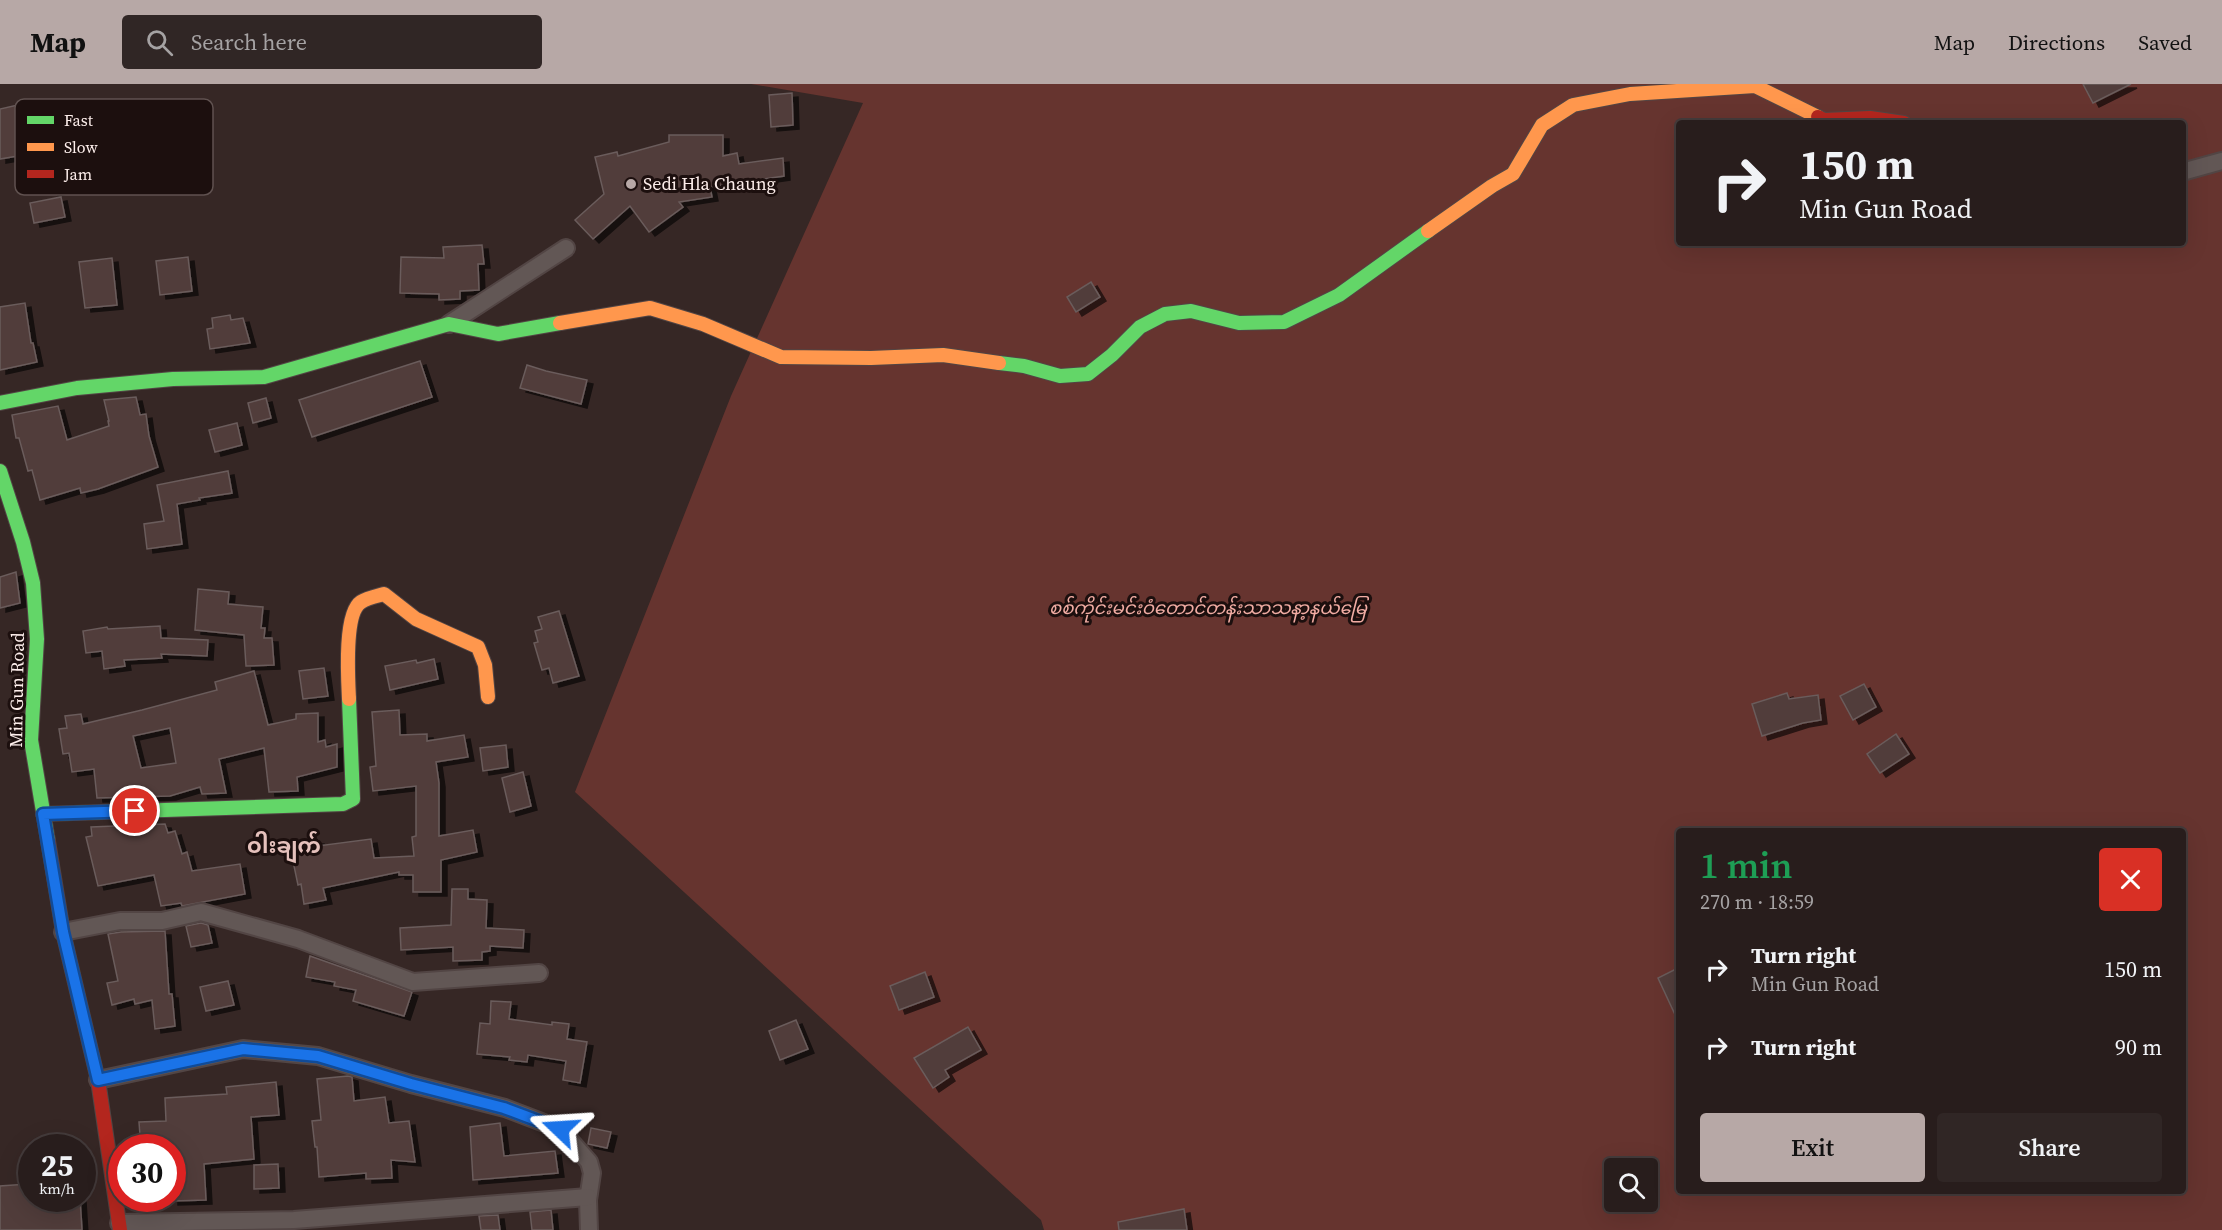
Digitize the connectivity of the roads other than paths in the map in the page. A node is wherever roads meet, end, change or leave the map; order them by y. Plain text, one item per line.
1 (1824, 120) edge
2 (1824, 120) edge
3 (1884, 120) edge
4 (2222, 161) edge
5 (2186, 170) edge
6 (566, 248) dead end
7 (449, 324) junction
8 (0, 403) edge
9 (0, 471) edge
10 (488, 698) dead end
11 (43, 814) junction
12 (63, 932) junction
13 (539, 973) dead end
14 (98, 1080) junction
15 (588, 1197) junction
16 (294, 1225) edge
17 (119, 1227) edge
18 (589, 1230) edge

1 - 7 street
2 - 3 street
4 - 5 street
6 - 7 street
7 - 8 street
9 - 11 street, Min Gun Road
10 - 11 street
11 - 12 street, Min Gun Road
12 - 13 street
12 - 14 street, Min Gun Road
14 - 15 street
14 - 17 street, Min Gun Road
15 - 16 street
15 - 18 street
16 - 17 street

